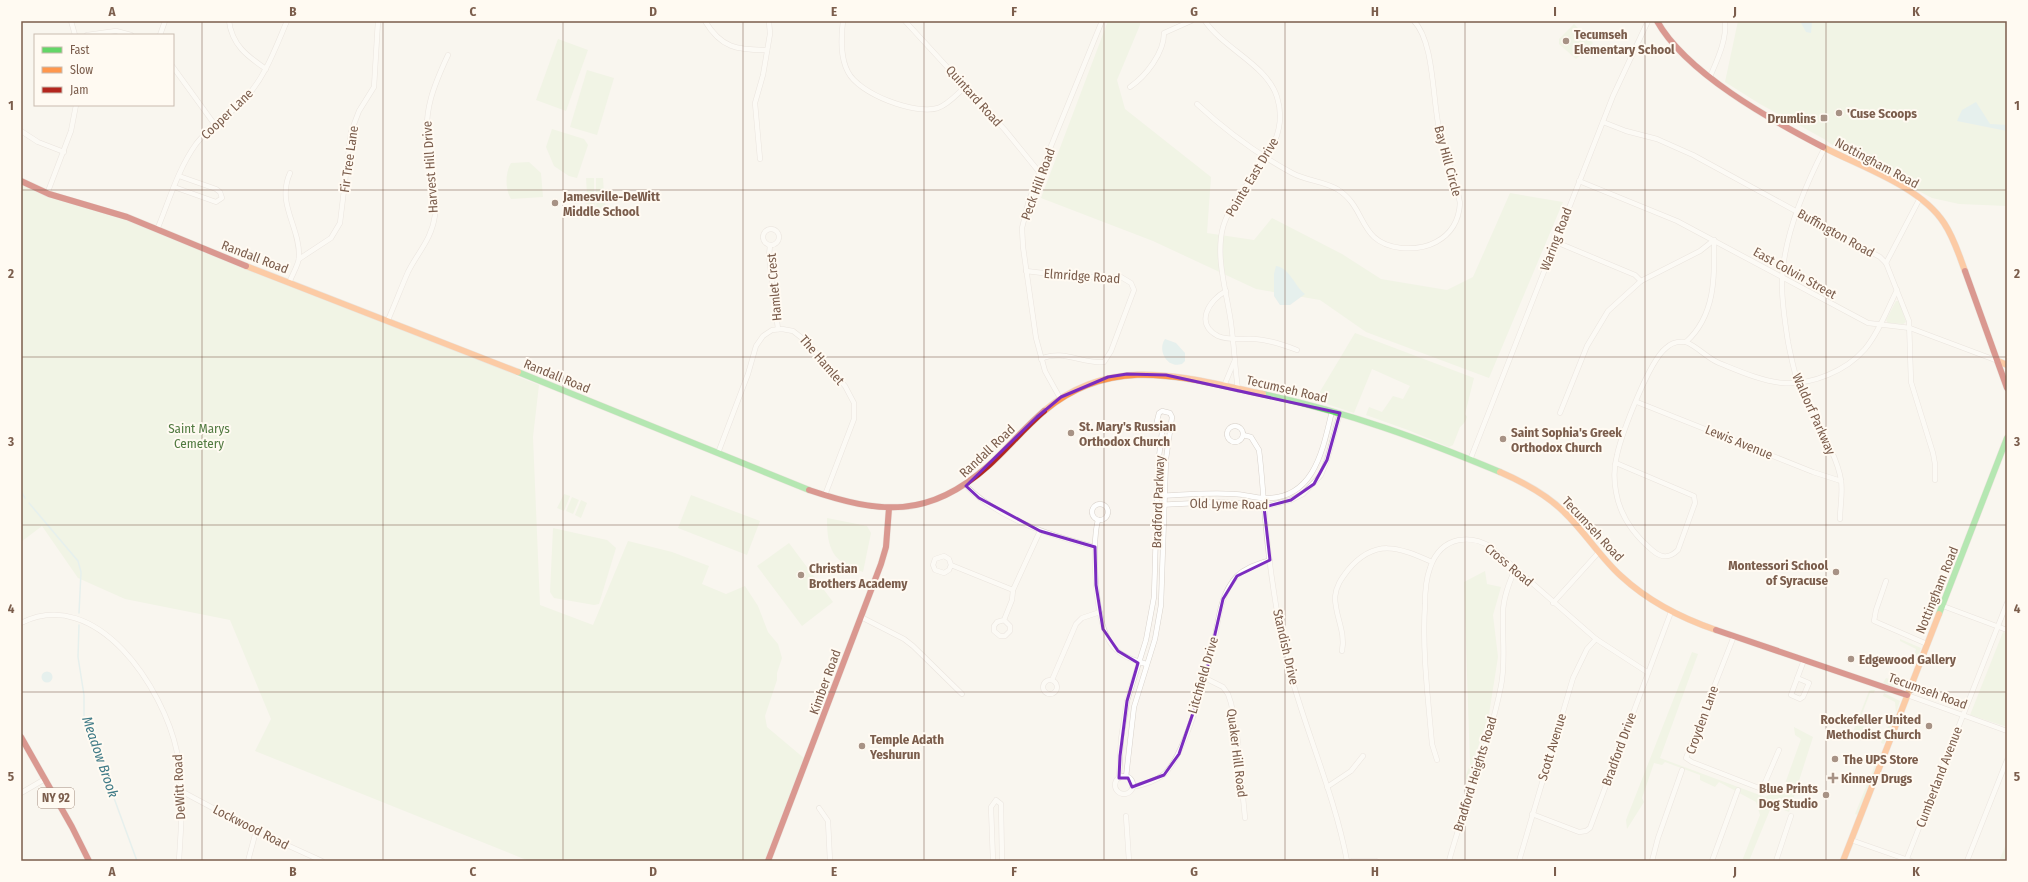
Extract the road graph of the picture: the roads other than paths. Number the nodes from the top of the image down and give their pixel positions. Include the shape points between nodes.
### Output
1 (71, 21) edge
2 (165, 21) edge
3 (229, 21) edge
4 (286, 21) edge
5 (378, 21) edge
6 (705, 21) edge
7 (770, 21) edge
8 (843, 21) edge
9 (906, 21) edge
10 (1102, 21) edge
11 (1191, 21) edge
12 (1205, 21) edge
13 (1414, 21) edge
14 (1648, 21) edge
15 (1657, 21) edge
16 (1725, 21) edge
17 (75, 34) edge
18 (92, 34) edge
19 (126, 34) edge
20 (160, 34) edge
21 (767, 50) junction
22 (448, 55) dead end
23 (174, 68) edge
24 (266, 69) junction
25 (1710, 77) junction
26 (965, 87) junction
27 (1130, 87) dead end
28 (1197, 104) dead end
29 (76, 106) edge
30 (1603, 122) junction
31 (215, 125) junction
32 (21, 131) edge
33 (1825, 147) junction
34 (64, 152) junction
35 (1266, 158) junction
36 (760, 159) dead end
37 (290, 173) dead end
38 (1040, 173) junction
39 (179, 176) junction
40 (21, 181) edge
41 (1579, 181) junction
42 (174, 187) junction
43 (47, 194) junction
44 (1920, 198) junction
45 (1797, 211) junction
46 (157, 230) junction
47 (1714, 240) junction
48 (1556, 242) junction
49 (770, 245) dead end
50 (299, 259) junction
51 (1886, 263) junction
52 (1026, 272) junction
53 (1782, 278) junction
54 (1641, 281) junction
55 (289, 282) junction
56 (1897, 290) junction
57 (1226, 291) junction
58 (388, 320) junction
59 (1879, 325) junction
60 (1910, 328) junction
61 (778, 329) junction
62 (1232, 338) junction
63 (1686, 342) junction
64 (1297, 350) dead end
65 (1041, 359) junction
66 (1998, 361) junction
67 (1234, 362) junction
68 (2007, 365) edge
69 (1798, 382) junction
70 (1224, 386) junction
71 (2007, 388) edge
72 (1238, 390) junction
73 (1060, 398) junction
74 (1637, 402) junction
75 (1332, 411) junction
76 (1340, 413) junction
77 (1560, 413) dead end
78 (1243, 435) dead end
79 (2007, 438) edge
80 (718, 453) junction
81 (1470, 460) junction
82 (1616, 462) junction
83 (1934, 480) dead end
84 (1841, 481) junction
85 (966, 486) junction
86 (824, 495) junction
87 (1165, 495) junction
88 (1157, 496) junction
89 (1264, 498) junction
90 (1165, 504) junction
91 (1157, 505) junction
92 (1264, 506) junction
93 (889, 508) junction
94 (1840, 519) dead end
95 (1098, 520) dead end
96 (1040, 530) junction
97 (1095, 547) junction
98 (1599, 552) junction
99 (1270, 560) junction
100 (1432, 562) junction
101 (951, 565) dead end
102 (1515, 569) junction
103 (1886, 581) dead end
104 (1013, 590) junction
105 (1553, 603) junction
106 (2007, 603) edge
107 (1943, 606) junction
108 (1100, 612) junction
109 (1671, 612) junction
110 (861, 617) junction
111 (1004, 620) dead end
112 (21, 623) edge
113 (1997, 626) junction
114 (2007, 630) edge
115 (1734, 636) junction
116 (1596, 639) junction
117 (1927, 644) junction
118 (1342, 651) dead end
119 (1804, 660) junction
120 (1139, 662) junction
121 (1146, 664) junction
122 (1647, 672) junction
123 (1204, 678) junction
124 (1797, 678) junction
125 (1052, 680) dead end
126 (962, 694) dead end
127 (1907, 695) junction
128 (1963, 715) junction
129 (2007, 731) edge
130 (21, 736) edge
131 (1779, 750) dead end
132 (1363, 756) dead end
133 (1437, 760) dead end
134 (2007, 760) edge
135 (1682, 770) dead end
136 (1126, 777) junction
137 (1119, 778) junction
138 (45, 779) junction
139 (1327, 786) junction
140 (1132, 788) junction
141 (1738, 790) dead end
142 (181, 791) junction
143 (21, 793) edge
144 (819, 808) dead end
145 (1532, 814) junction
146 (1126, 816) dead end
147 (1791, 816) dead end
148 (1245, 818) dead end
149 (256, 831) junction
150 (1851, 840) junction
151 (1908, 860) edge
152 (89, 861) edge
153 (179, 861) edge
154 (248, 861) edge
155 (321, 861) edge
156 (768, 861) edge
157 (830, 861) edge
158 (993, 861) edge
159 (1002, 861) edge
160 (1129, 861) edge
161 (1347, 861) edge
162 (1352, 861) edge
163 (1376, 861) edge
164 (1449, 861) edge
165 (1519, 861) edge
166 (1652, 861) edge
167 (1712, 861) edge
168 (1776, 861) edge
169 (1843, 861) edge
170 (1968, 861) edge

1 - 17 street
2 - 20 street
3 - 24 street via 233,38 239,48
4 - 24 street, Cooper Lane
5 - 50 street, Fir Tree Lane via 374,87 359,111 351,132 340,223 331,238
6 - 21 street via 712,33 723,43 753,50
7 - 21 street
8 - 26 street via 844,63 853,79 868,91 898,103 928,109 944,105
9 - 26 street, Quintard Road
10 - 38 street, Peck Hill Road
11 - 27 street via 1164,33 1164,42 1143,78
12 - 35 street, Pointe East Drive via 1220,39 1263,74 1277,97 1280,110 1279,133
13 - 35 street, Bay Hill Circle via 1421,29 1427,45 1439,131 1460,203 1458,218 1447,235 1422,248 1385,245 1368,231 1355,207 1340,191 1324,183 1293,174
14 - 30 street, Waring Road
15 - 25 street, Nottingham Road via 1674,44
16 - 25 street via 1725,35
18 - 19 street via 109,31
21 - 36 street via 755,103
22 - 58 street, Harvest Hill Drive via 434,84 427,113 427,144 436,200 434,221 423,249 409,270
23 - 31 street
24 - 31 street, Cooper Lane via 245,99
25 - 33 street, Nottingham Road via 1738,98
26 - 38 street, Quintard Road
28 - 35 street, Bay Hill Circle via 1225,130
29 - 34 street
30 - 41 street, Waring Road
30 - 45 street, Buffington Road via 1673,146
31 - 39 street, Cooper Lane via 196,144
32 - 34 street via 38,142
33 - 44 street, Nottingham Road
33 - 45 street, Waldorf Parkway
34 - 43 street
35 - 57 street, Pointe East Drive via 1233,203 1223,228 1221,249
37 - 50 street via 286,181 284,198 295,229
38 - 52 street, Peck Hill Road via 1022,228
39 - 42 street, Cooper Lane
39 - 42 street via 216,189 222,198 216,202
40 - 43 street, Randall Road
41 - 47 street, East Colvin Street via 1670,218
41 - 48 street, Waring Road
42 - 46 street, Cooper Lane
43 - 46 street, Randall Road via 116,214
44 - 51 street
44 - 66 street, Nottingham Road via 1940,215 1948,228
45 - 51 street, Buffington Road via 1880,257
45 - 53 street, Waldorf Parkway
46 - 55 street, Randall Road
47 - 53 street, East Colvin Street
47 - 54 street
47 - 63 street via 1714,278 1710,303 1697,330
48 - 54 street via 1635,275
48 - 81 street, Waring Road
49 - 61 street, Hamlet Crest via 769,256
50 - 55 street
51 - 56 street, Buffington Road
52 - 65 street, Peck Hill Road
52 - 65 street, Elmridge Road via 1076,277 1121,277 1131,283 1134,290 1111,352 1104,362 1057,355
53 - 59 street, East Colvin Street via 1852,316
53 - 69 street, Waldorf Parkway via 1785,327
54 - 77 street via 1614,304 1598,325 1578,365
55 - 58 street, Randall Road
56 - 59 street
56 - 60 street, Buffington Road
57 - 62 street, Pointe East Drive
57 - 62 street via 1208,306 1207,322 1218,336
58 - 80 street, Randall Road
59 - 60 street, East Colvin Street
59 - 69 street via 1865,349 1854,359 1825,376
60 - 66 street, East Colvin Street
60 - 83 street, Buffington Road via 1911,382 1933,453
61 - 80 street via 763,336 756,346
61 - 86 street, The Hamlet via 788,329 800,335 845,386 854,403 854,419
62 - 64 street via 1272,342
62 - 67 street, Pointe East Drive
63 - 69 street via 1718,363 1752,376 1783,383
63 - 74 street via 1676,342 1659,354
65 - 73 street, Peck Hill Road
66 - 68 street, East Colvin Street
66 - 71 street, Nottingham Road
67 - 70 street, Pointe East Drive
67 - 72 street, Pointe East Drive
69 - 84 street, Waldorf Parkway via 1833,455
70 - 72 street, Tecumseh Road
70 - 73 street, Tecumseh Road via 1166,374 1127,374 1098,380
72 - 75 street, Tecumseh Road
73 - 85 street, Randall Road
74 - 82 street
74 - 84 street, Lewis Avenue
75 - 76 street, Tecumseh Road
75 - 89 street, Old Lyme Road via 1312,475 1292,491 1273,498
76 - 81 street, Tecumseh Road via 1405,433
76 - 92 street, Old Lyme Road via 1327,460 1314,484 1291,500
78 - 89 street, Standish Drive via 1251,437 1259,450
79 - 107 street, Nottingham Road
80 - 86 street, Randall Road
81 - 98 street, Tecumseh Road via 1512,478 1546,497 1576,523
82 - 82 street via 1616,492 1625,521 1654,552 1667,557 1673,555 1678,550 1695,503 1694,496
84 - 94 street, Waldorf Parkway
85 - 93 street, Randall Road via 929,503
85 - 96 street via 1001,512
86 - 93 street, Randall Road via 849,503
87 - 88 street, Old Lyme Road
87 - 88 street, Bradford Parkway via 1166,459 1172,417 1170,413 1162,411 1157,416 1162,432
87 - 89 street, Old Lyme Road via 1234,494
87 - 90 street, Bradford Parkway
88 - 91 street, Bradford Parkway
89 - 92 street, Standish Drive
90 - 91 street, Old Lyme Road
90 - 92 street, Old Lyme Road via 1241,502
90 - 121 street, Bradford Parkway via 1161,605 1155,638
91 - 120 street, Bradford Parkway via 1154,597
92 - 99 street, Standish Drive
93 - 110 street, Kimber Road via 886,547
95 - 97 street
96 - 97 street
96 - 104 street
97 - 108 street
98 - 105 street
98 - 109 street, Tecumseh Road via 1627,582
99 - 123 street, Litchfield Drive via 1244,570 1229,587 1221,605
99 - 139 street, Standish Drive via 1288,662
100 - 102 street, Cross Road via 1446,544 1472,539 1491,547
100 - 118 street via 1386,547 1366,553 1352,566 1340,579 1335,596 1344,640
100 - 133 street, Cross Road via 1425,589 1424,632 1432,744
101 - 104 street
102 - 105 street, Cross Road
102 - 164 street, Bradford Heights Road via 1503,606 1504,649 1501,685 1488,742 1459,822
103 - 117 street via 1874,621
104 - 111 street
105 - 116 street, Cross Road
106 - 113 street, Cumberland Avenue
107 - 113 street
107 - 117 street, Nottingham Road
108 - 120 street via 1103,629 1111,645 1126,657
108 - 125 street via 1082,618 1076,624
109 - 115 street, Tecumseh Road
109 - 122 street, Bradford Drive
110 - 126 street via 904,639
110 - 156 street, Kimber Road
112 - 142 street, DeWitt Road via 43,616 71,617 99,630 122,648 151,685 171,726 178,753
113 - 114 street
113 - 128 street, Cumberland Avenue
115 - 119 street, Tecumseh Road
115 - 131 street, Croyden Lane via 1686,758 1760,788 1764,785
116 - 122 street, Cross Road
116 - 145 street, Scott Avenue via 1587,649 1573,678
117 - 127 street, Nottingham Road
119 - 124 street
119 - 127 street, Tecumseh Road
120 - 121 street
120 - 137 street, Bradford Parkway via 1121,739
121 - 136 street, Bradford Parkway via 1134,707
122 - 145 street, Bradford Drive via 1590,828 1579,832
123 - 140 street, Litchfield Drive via 1178,754 1171,766 1157,778
123 - 148 street, Quaker Hill Road via 1223,687 1231,703 1237,734
124 - 124 street via 1791,695 1800,699 1809,683
127 - 128 street, Tecumseh Road
127 - 150 street, Nottingham Road
128 - 129 street, Tecumseh Road
128 - 151 street, Cumberland Avenue
130 - 138 street, NY 92
132 - 139 street via 1347,774
134 - 170 street
135 - 166 street
136 - 137 street
136 - 140 street via 1130,780
137 - 140 street, Bradford Parkway via 1115,786 1119,792 1126,794
138 - 143 street
138 - 152 street, NY 92
139 - 161 street, Standish Drive via 1343,836
141 - 167 street
142 - 149 street, Lockwood Road
142 - 153 street, DeWitt Road
144 - 157 street via 828,821
145 - 165 street, Scott Avenue
146 - 160 street
147 - 168 street
149 - 154 street
149 - 155 street, Lockwood Road
150 - 151 street
150 - 169 street, Nottingham Road
158 - 159 street via 991,807 996,800 1001,804
162 - 163 street

